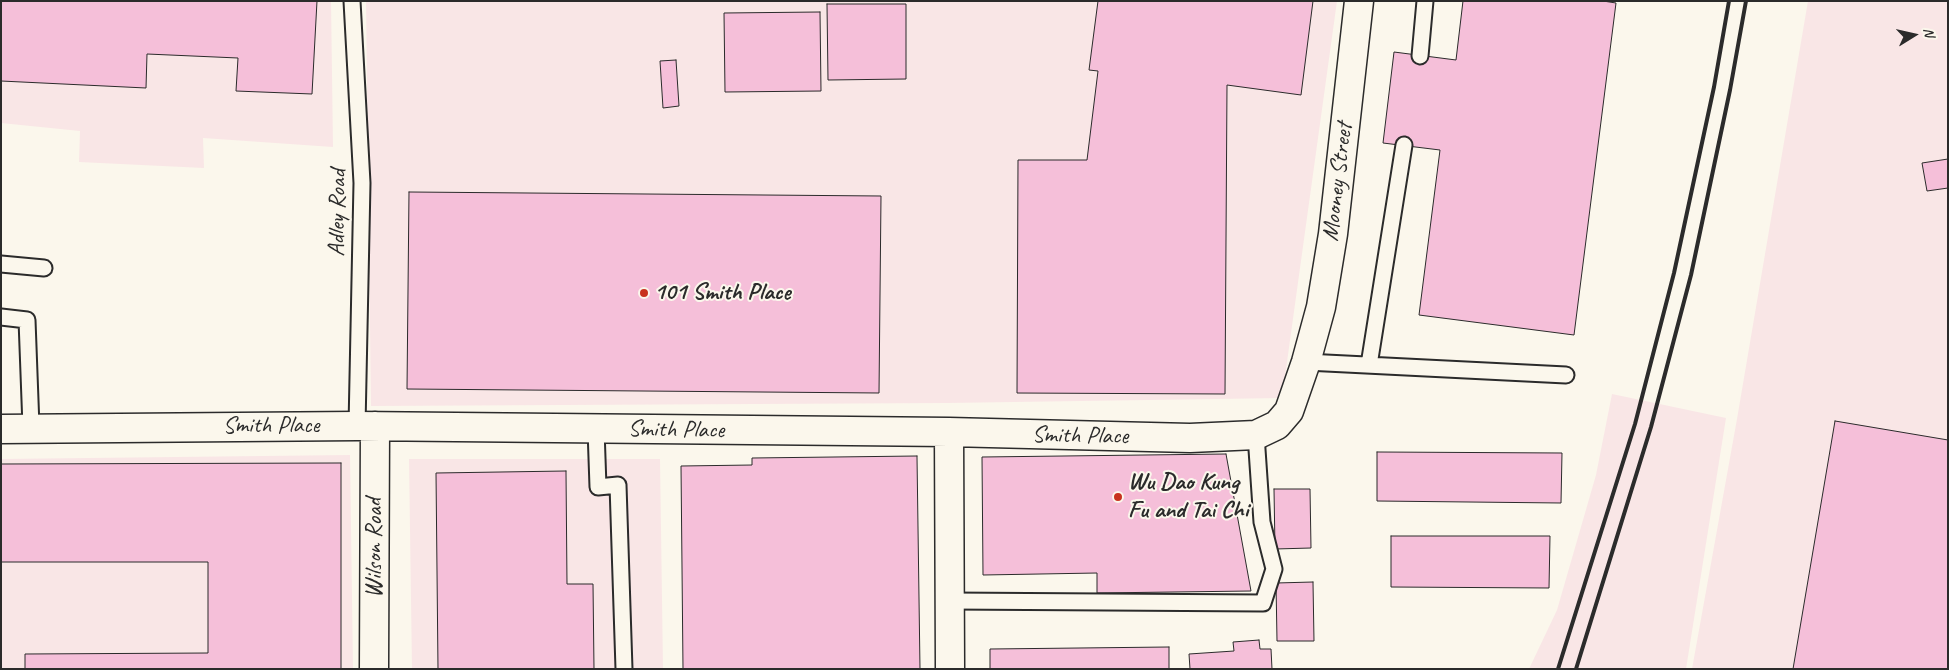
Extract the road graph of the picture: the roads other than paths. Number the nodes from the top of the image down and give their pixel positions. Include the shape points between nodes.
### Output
1 (352, 1) edge
2 (1359, 1) edge
3 (1425, 1) edge
4 (1420, 56) dead end
5 (1404, 146) dead end
6 (1, 264) edge
7 (44, 268) dead end
8 (1, 317) edge
9 (1306, 362) junction
10 (1369, 365) junction
11 (1566, 375) dead end
12 (366, 426) junction
13 (31, 427) junction
14 (1, 429) edge
15 (596, 429) junction
16 (949, 432) junction
17 (1256, 434) junction
18 (949, 602) junction
19 (374, 669) edge
20 (624, 669) edge
21 (950, 669) edge

1 - 12 lane, Adley Road via 362,184
2 - 9 street, Mooney Street via 1333,234
3 - 4 lane
5 - 10 lane
6 - 7 lane
8 - 13 lane via 27,320
9 - 10 lane
9 - 17 street, Smith Place via 1289,411 1277,425
10 - 11 lane
12 - 13 street, Smith Place
12 - 15 street, Smith Place
12 - 19 street, Wilson Road
13 - 14 street, Smith Place
15 - 16 street, Smith Place
15 - 20 lane via 598,486 618,485
16 - 17 street, Smith Place via 1190,438
16 - 18 street
17 - 18 lane via 1262,522 1274,569 1263,603
18 - 21 street

